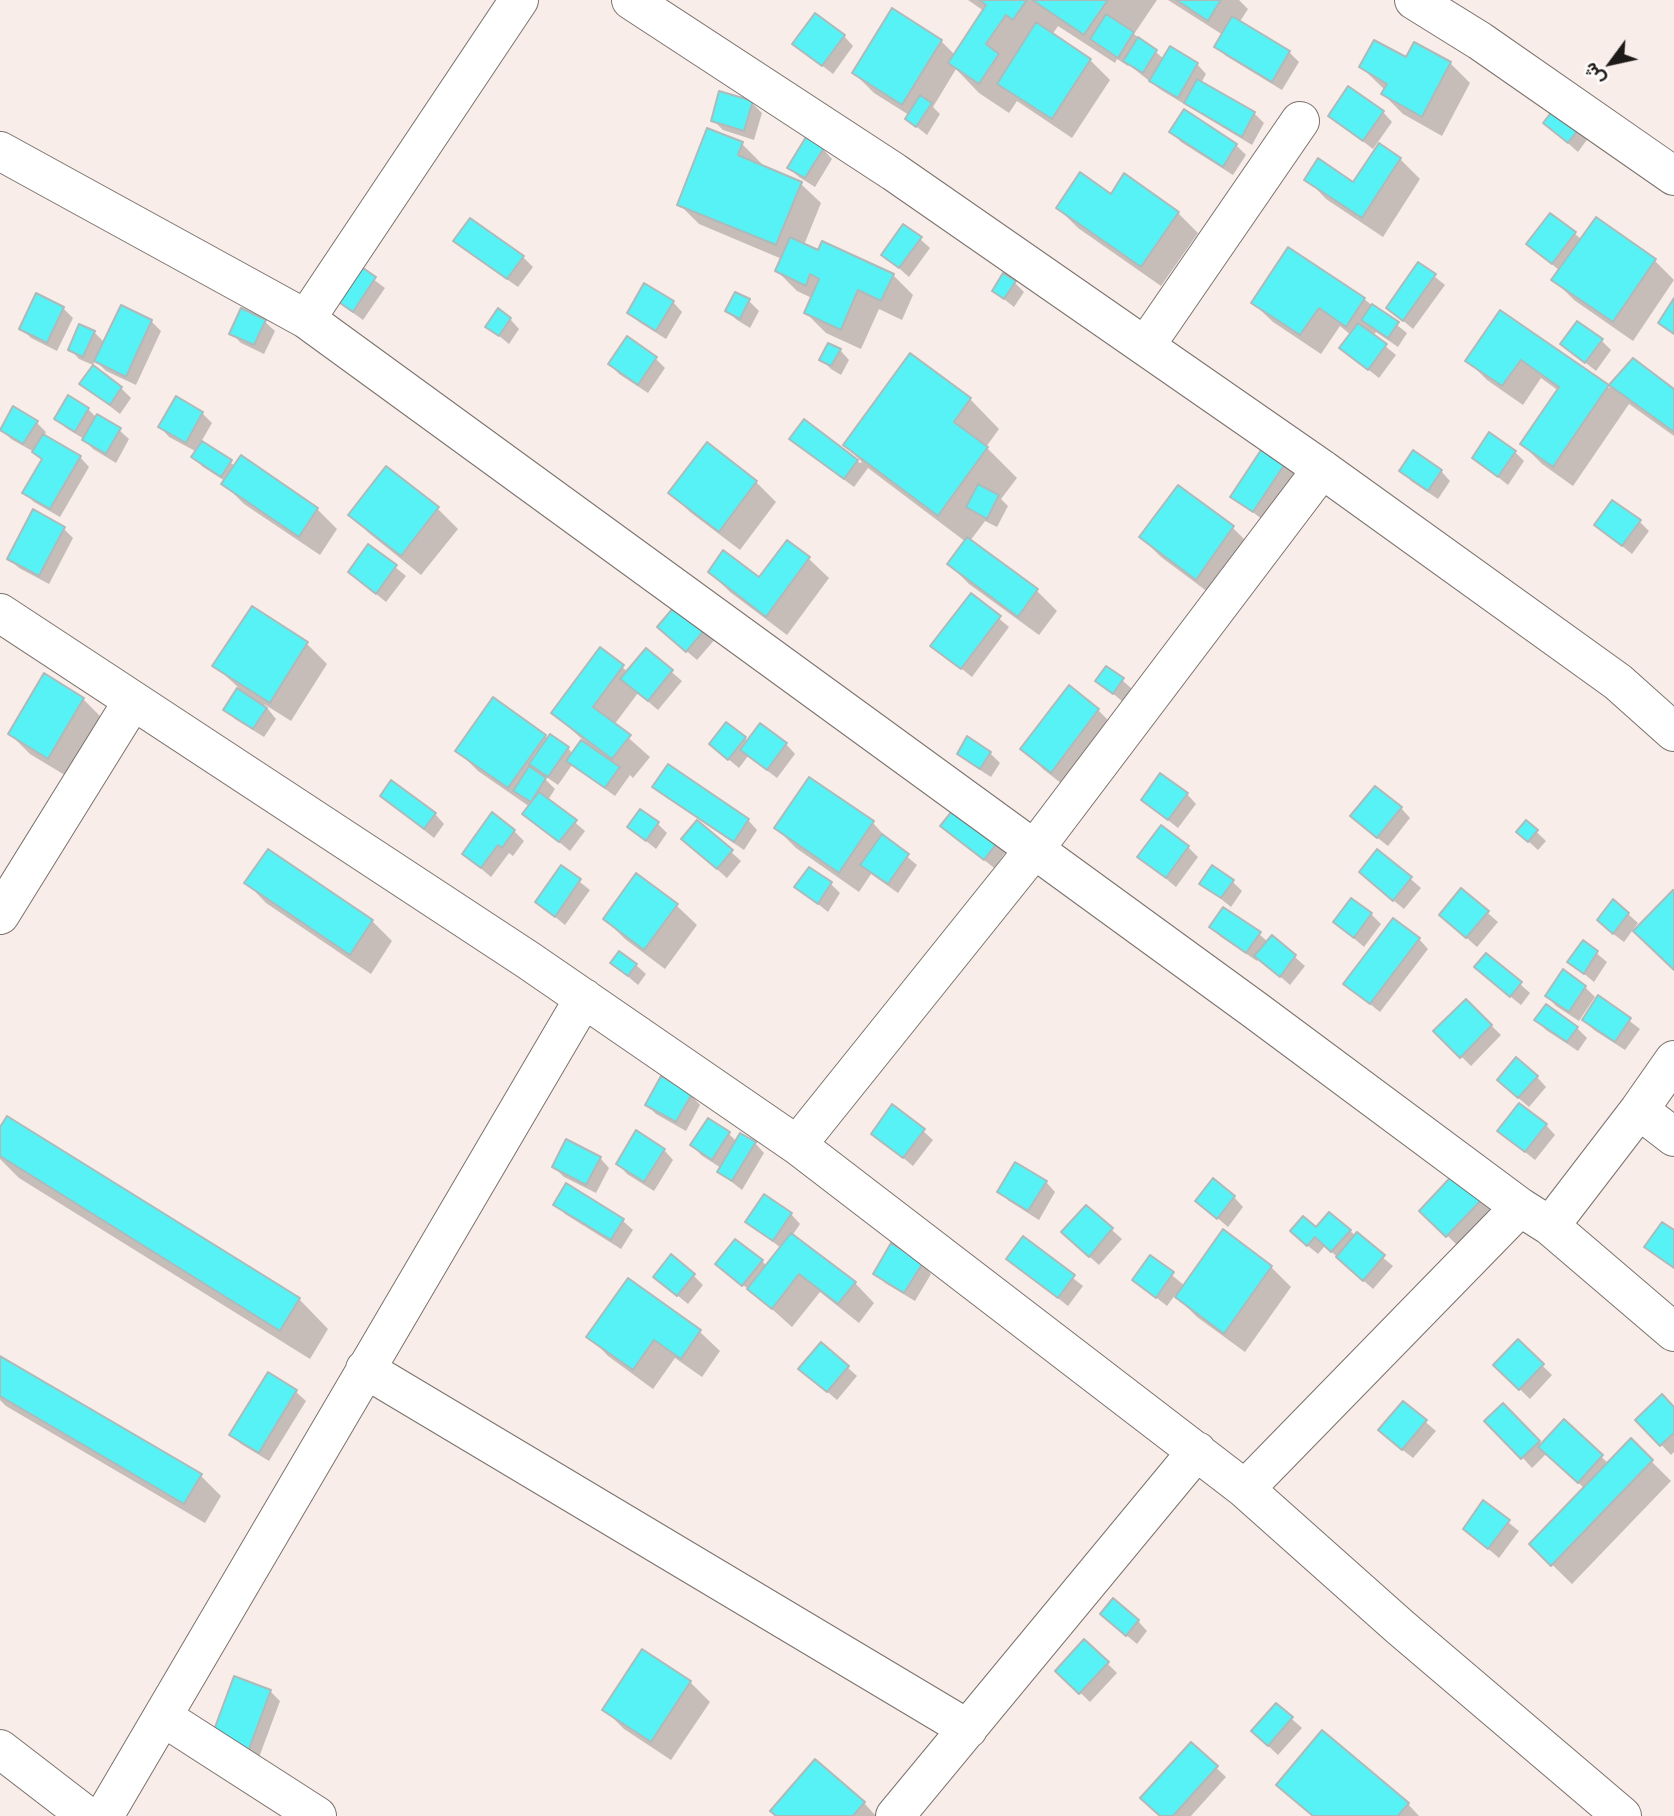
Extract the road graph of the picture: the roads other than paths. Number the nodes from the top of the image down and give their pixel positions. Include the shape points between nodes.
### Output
1 (519, 0) edge
2 (631, 0) edge
3 (1414, 0) edge
4 (1300, 121) dead end
5 (0, 151) edge
6 (1668, 160) edge
7 (306, 319) junction
8 (1146, 345) junction
9 (1322, 469) junction
10 (0, 613) edge
11 (132, 702) junction
12 (1674, 732) edge
13 (1033, 851) junction
14 (0, 915) edge
15 (584, 998) junction
16 (1674, 1060) edge
17 (1639, 1110) junction
18 (1674, 1137) edge
19 (797, 1144) junction
20 (1535, 1217) junction
21 (1674, 1332) edge
22 (365, 1369) junction
23 (1197, 1451) junction
24 (1245, 1489) junction
25 (163, 1717) junction
26 (968, 1730) junction
27 (0, 1749) edge
28 (87, 1816) edge
29 (104, 1816) edge
30 (317, 1816) edge
31 (895, 1816) edge
32 (1622, 1816) edge

1 - 7 street
2 - 8 street
3 - 6 street
4 - 8 street
5 - 7 street
7 - 13 street
8 - 9 street
9 - 12 street via 1618,682
9 - 13 street
10 - 11 street
11 - 14 street
11 - 15 street
13 - 19 street
13 - 20 street
15 - 19 street
15 - 22 street
16 - 17 street
17 - 18 street
17 - 20 street
19 - 23 street
20 - 21 street
20 - 24 street
22 - 25 street
22 - 26 street
23 - 24 street
23 - 26 street
24 - 32 street
25 - 29 street
25 - 30 street
26 - 31 street
27 - 28 street

